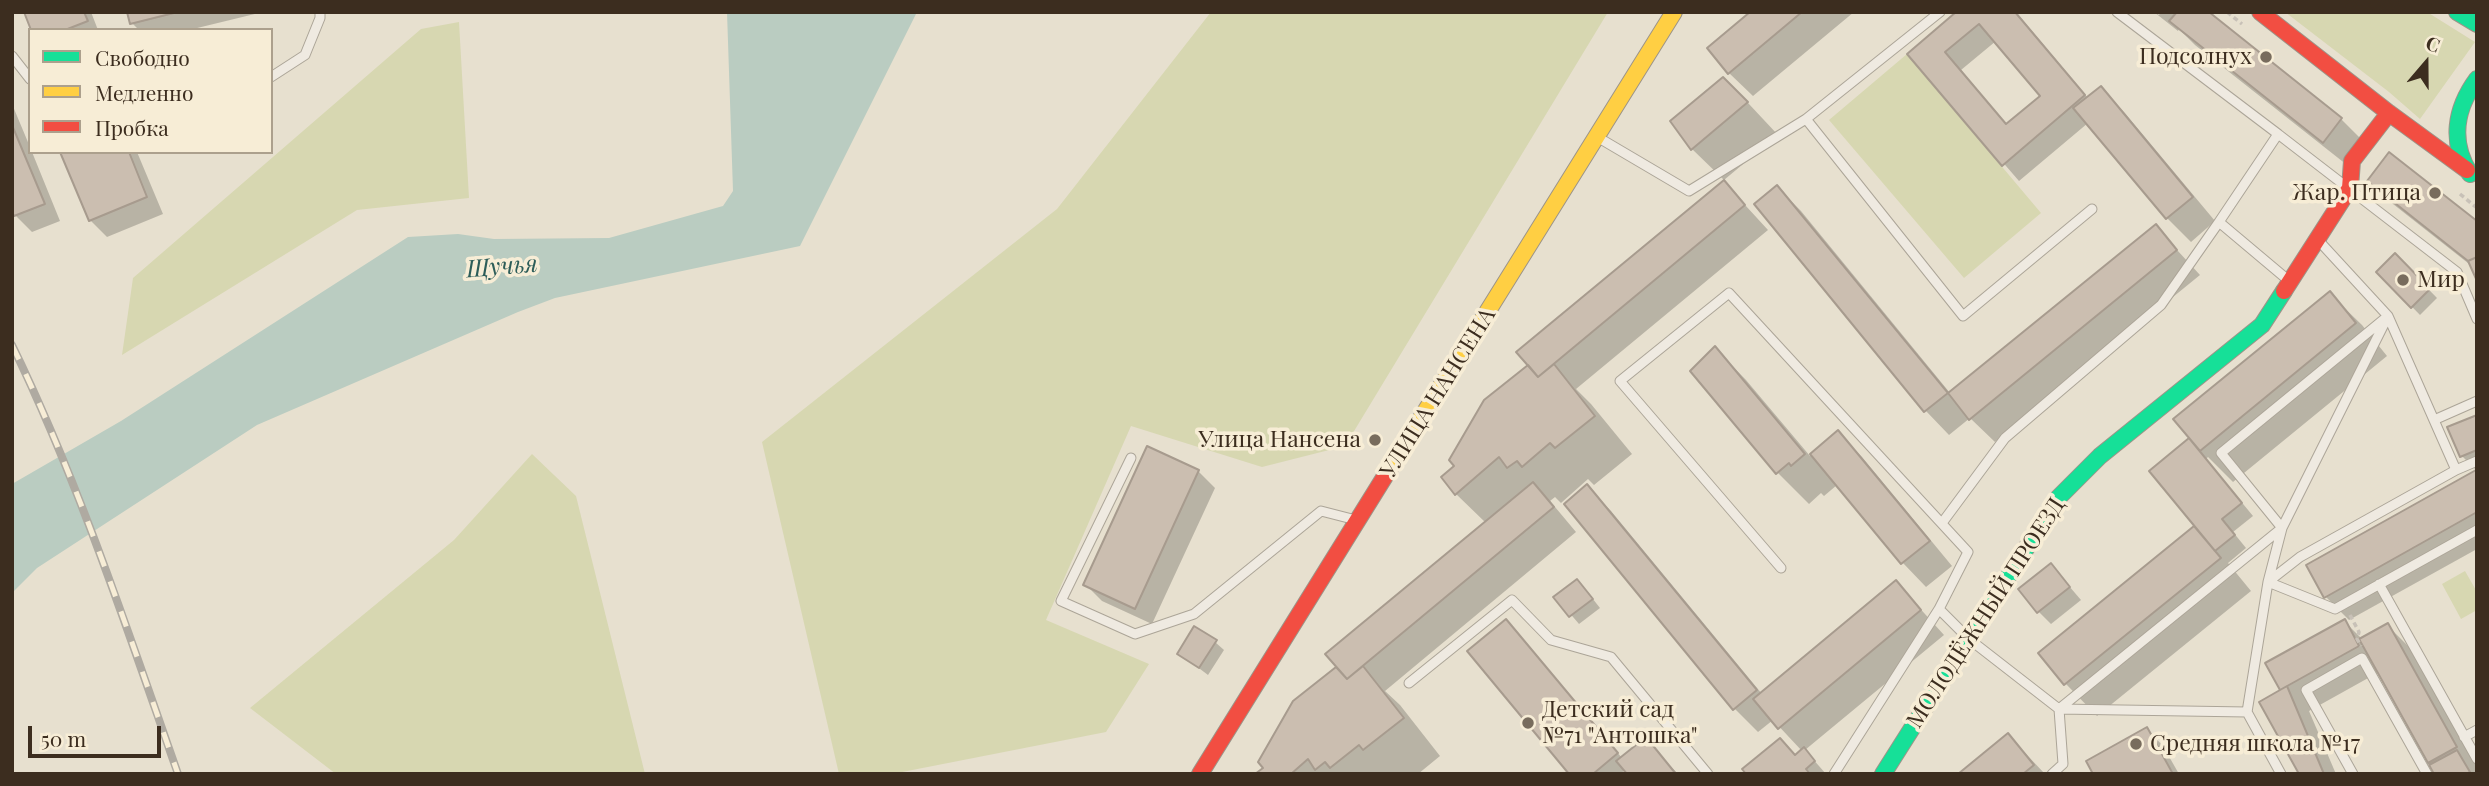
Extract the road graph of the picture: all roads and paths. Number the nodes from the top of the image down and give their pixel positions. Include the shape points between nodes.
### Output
1 (320, 12) edge
2 (1674, 12) edge
3 (1940, 12) edge
4 (2117, 12) edge
5 (2260, 12) edge
6 (2457, 12) edge
7 (2477, 24) edge
8 (12, 56) edge
9 (28, 76) edge
10 (273, 76) edge
11 (2477, 79) edge
12 (2389, 113) junction
13 (1806, 119) junction
14 (2277, 134) junction
15 (1597, 137) junction
16 (2472, 176) edge
17 (2350, 188) junction
18 (2092, 209) dead end
19 (2220, 222) junction
20 (2317, 239) junction
21 (2289, 281) junction
22 (2388, 316) junction
23 (2477, 319) edge
24 (2477, 401) edge
25 (2434, 420) junction
26 (1131, 457) dead end
27 (2477, 461) edge
28 (2456, 470) junction
29 (1358, 520) junction
30 (1942, 523) junction
31 (2281, 528) junction
32 (2477, 530) edge
33 (1781, 568) dead end
34 (2269, 582) junction
35 (2379, 584) junction
36 (2344, 604) junction
37 (1939, 609) junction
38 (1969, 639) junction
39 (2362, 658) junction
40 (1409, 683) dead end
41 (2059, 709) junction
42 (2247, 712) junction
43 (2477, 730) edge
44 (2464, 737) junction
45 (2477, 760) edge
46 (1200, 774) edge
47 (1707, 774) edge
48 (1834, 774) edge
49 (1883, 774) edge
50 (2052, 774) edge
51 (2281, 774) edge
52 (2353, 774) edge
53 (2427, 774) edge

1 - 10 lane via 304,55
2 - 15 street, УЛИЦА НАНСЕНА
3 - 13 lane
4 - 14 lane
5 - 12 street
6 - 7 street
8 - 9 lane
11 - 16 street via 2462,101 2456,124 2458,148
12 - 16 street
12 - 17 street, МОЛОДЁЖНЫЙ ПРОЕЗД via 2352,161
13 - 15 lane via 1689,191
13 - 18 lane via 1963,316
14 - 17 lane
14 - 19 lane
15 - 29 street, УЛИЦА НАНСЕНА
17 - 20 street, МОЛОДЁЖНЫЙ ПРОЕЗД
17 - 23 lane via 2457,272
19 - 21 lane
19 - 30 lane via 2161,305 2005,438
20 - 21 street, МОЛОДЁЖНЫЙ ПРОЕЗД
20 - 22 lane
21 - 38 street, МОЛОДЁЖНЫЙ ПРОЕЗД via 2262,325 2100,456 2058,498
22 - 25 lane
22 - 31 lane
22 - 31 lane via 2221,453
24 - 25 lane
25 - 28 lane
26 - 29 lane via 1061,601 1135,634 1194,614 1321,511
27 - 28 lane
28 - 34 lane via 2300,556
29 - 46 street, УЛИЦА НАНСЕНА
30 - 33 lane via 1730,293 1620,381
30 - 37 lane via 1968,552
31 - 34 lane
31 - 41 lane
32 - 35 lane
34 - 36 lane via 2335,609
34 - 42 lane
35 - 36 lane
35 - 44 lane
36 - 39 path via 2359,632
37 - 38 lane
37 - 48 lane
38 - 41 lane
38 - 49 street, МОЛОДЁЖНЫЙ ПРОЕЗД
39 - 52 lane via 2306,690
39 - 53 lane
40 - 47 lane via 1512,600 1551,640 1611,657
41 - 42 lane
41 - 50 lane via 2063,764
42 - 51 lane
43 - 44 lane
44 - 45 lane

